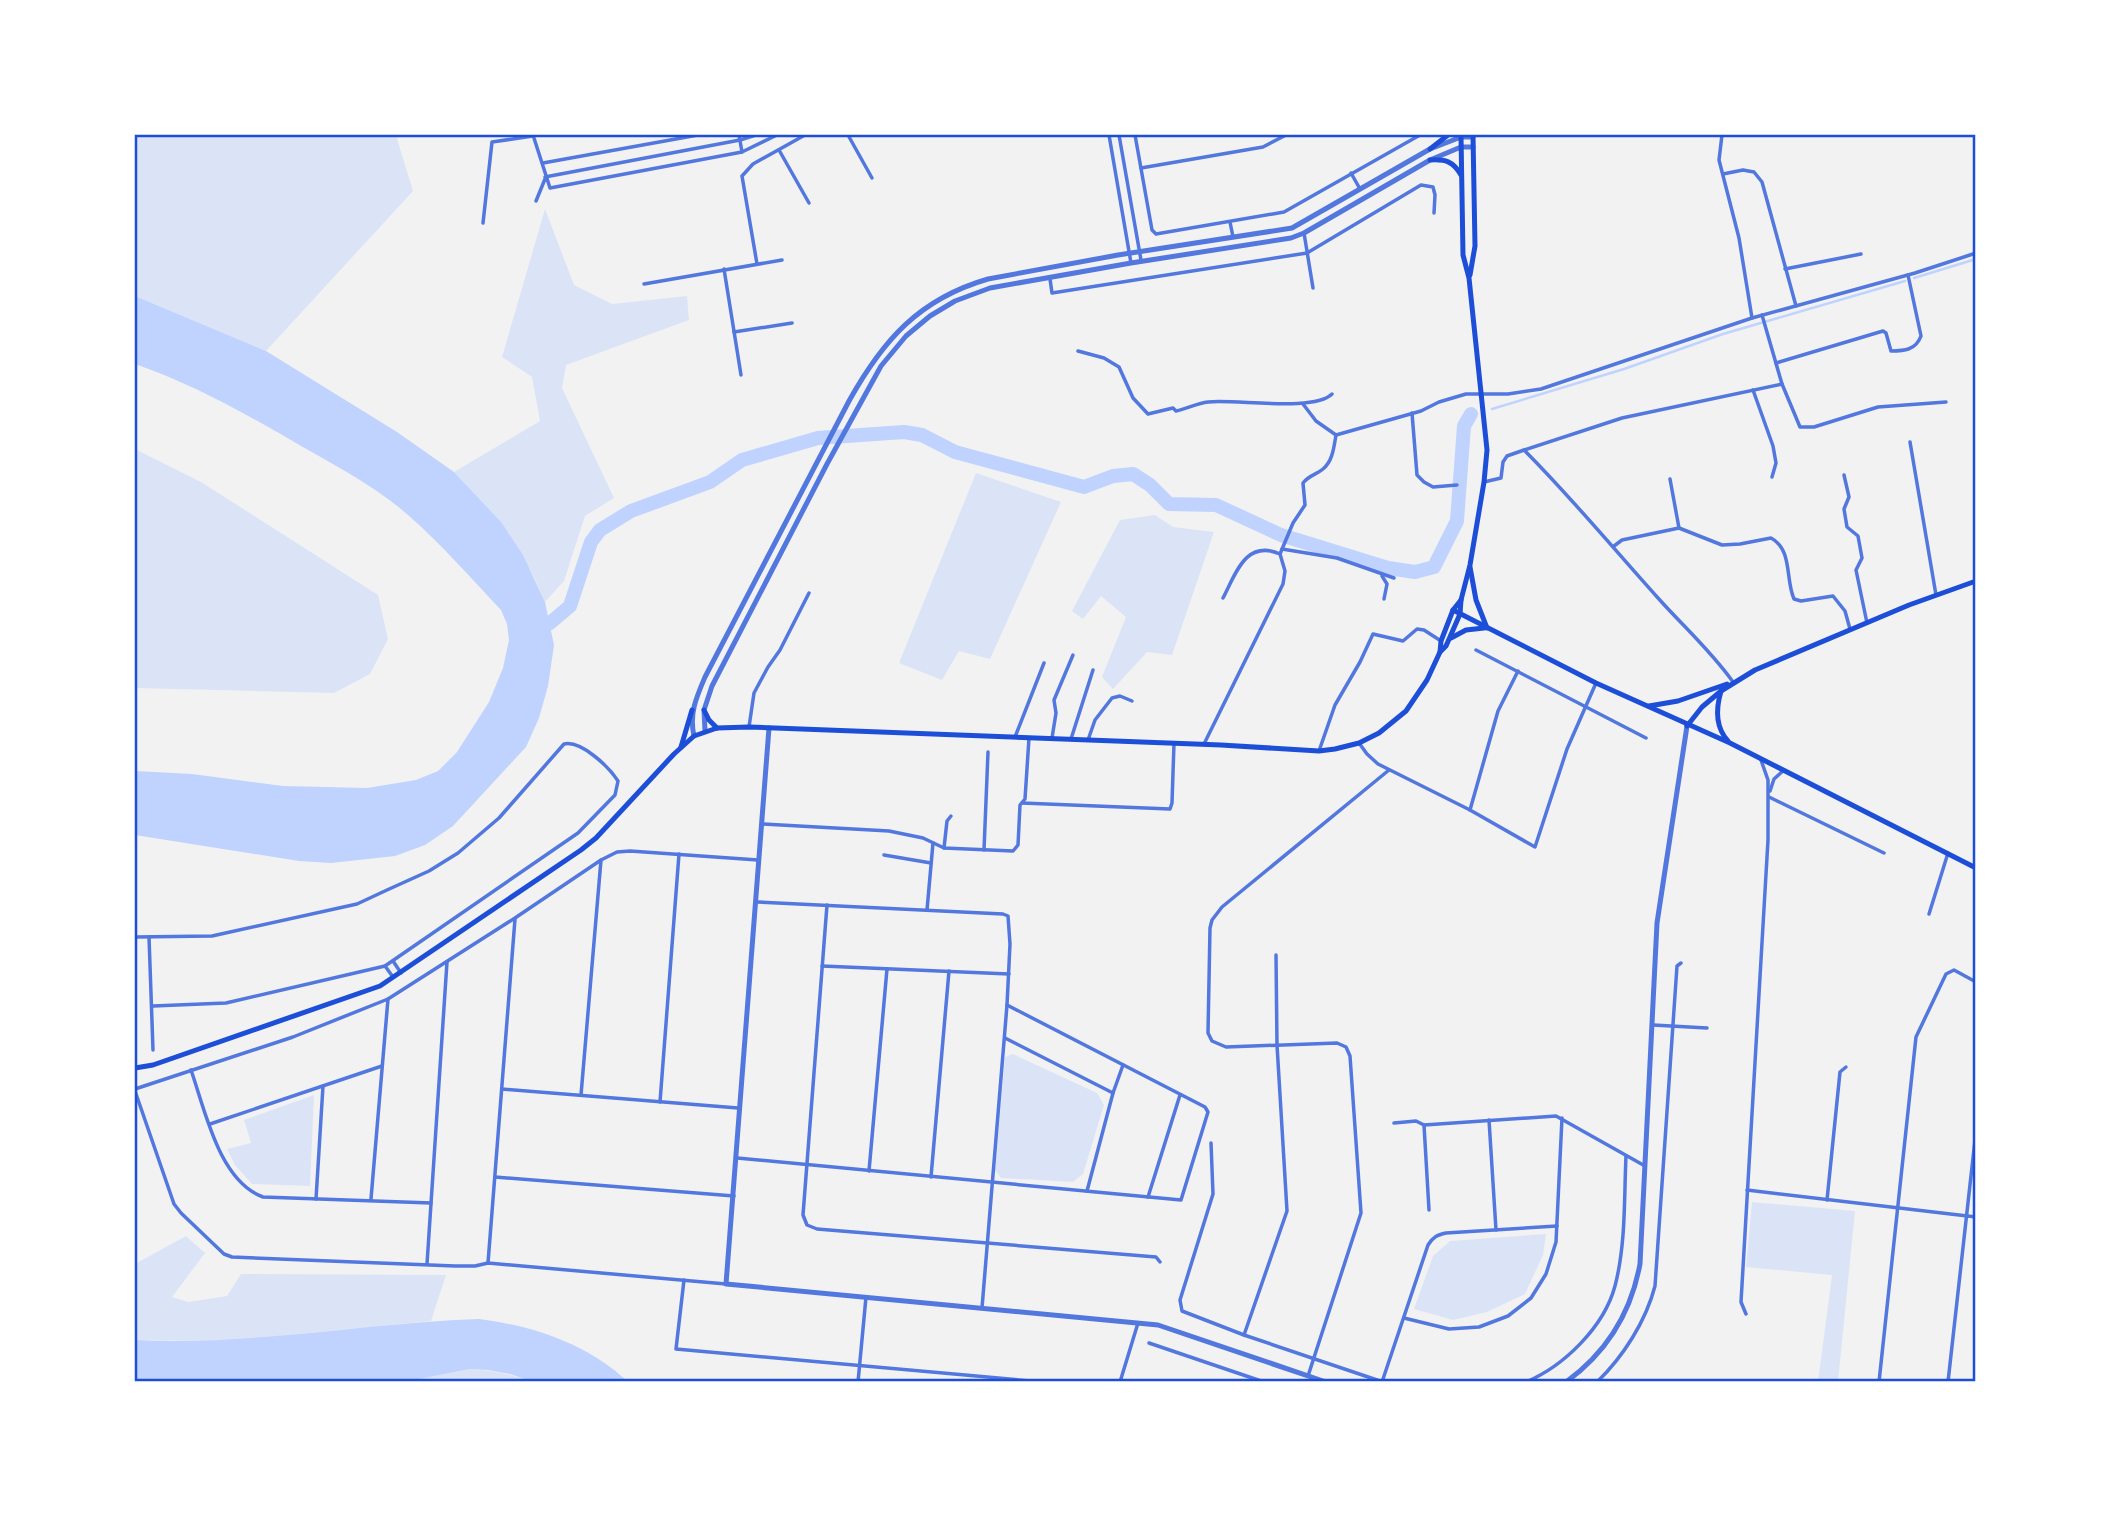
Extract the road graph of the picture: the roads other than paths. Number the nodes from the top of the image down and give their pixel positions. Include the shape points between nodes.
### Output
1 (533, 135) edge
2 (698, 135) edge
3 (756, 135) edge
4 (777, 135) edge
5 (805, 135) edge
6 (848, 135) edge
7 (1109, 135) edge
8 (1119, 135) edge
9 (1135, 135) edge
10 (1286, 135) edge
11 (1420, 135) edge
12 (1448, 135) edge
13 (1722, 135) edge
14 (1461, 136) edge
15 (1473, 136) edge
16 (739, 137) edge
17 (1461, 147) junction
18 (1473, 147) junction
19 (779, 149) junction
20 (1430, 149) junction
21 (742, 152) junction
22 (1430, 160) junction
23 (543, 163) junction
24 (1141, 168) junction
25 (1351, 173) junction
26 (1723, 174) junction
27 (1461, 175) junction
28 (545, 177) junction
29 (872, 178) dead end
30 (1360, 189) junction
31 (536, 201) dead end
32 (809, 203) dead end
33 (1434, 213) dead end
34 (1230, 221) junction
35 (483, 223) dead end
36 (1304, 233) junction
37 (1233, 237) junction
38 (1139, 251) junction
39 (1129, 253) junction
40 (1307, 253) junction
41 (1976, 253) edge
42 (1861, 254) dead end
43 (782, 260) dead end
44 (1141, 261) junction
45 (1131, 262) junction
46 (757, 264) junction
47 (724, 269) junction
48 (1785, 269) junction
49 (1908, 275) junction
50 (1050, 276) junction
51 (1469, 278) junction
52 (644, 284) dead end
53 (1313, 288) dead end
54 (1796, 306) junction
55 (1762, 316) junction
56 (1752, 318) junction
57 (792, 323) dead end
58 (734, 332) junction
59 (1078, 351) dead end
60 (1776, 363) junction
61 (741, 374) dead end
62 (1782, 384) junction
63 (1754, 390) junction
64 (1332, 394) dead end
65 (1482, 394) junction
66 (1946, 402) dead end
67 (1303, 404) junction
68 (1412, 413) junction
69 (1336, 435) junction
70 (1910, 442) dead end
71 (1524, 450) junction
72 (1844, 475) dead end
73 (1772, 477) dead end
74 (1670, 478) dead end
75 (1483, 482) junction
76 (1457, 485) dead end
77 (1679, 528) junction
78 (1614, 546) junction
79 (1282, 550) junction
80 (1469, 565) junction
81 (1381, 575) junction
82 (1394, 578) dead end
83 (1976, 581) edge
84 (809, 593) dead end
85 (1936, 595) junction
86 (1223, 598) dead end
87 (1384, 600) dead end
88 (1461, 600) junction
89 (1453, 610) junction
90 (1460, 614) junction
91 (1867, 623) junction
92 (1487, 628) junction
93 (1850, 629) junction
94 (1450, 638) junction
95 (1441, 641) junction
96 (1476, 650) dead end
97 (1440, 652) junction
98 (1073, 655) dead end
99 (1044, 663) dead end
100 (1093, 670) dead end
101 (1518, 671) junction
102 (1733, 682) junction
103 (1597, 683) junction
104 (1721, 691) junction
105 (1132, 701) dead end
106 (1586, 706) junction
107 (1646, 706) junction
108 (692, 710) junction
109 (704, 710) junction
110 (1687, 726) junction
111 (749, 727) junction
112 (718, 728) junction
113 (769, 728) junction
114 (705, 731) junction
115 (694, 736) junction
116 (1015, 737) junction
117 (1029, 738) junction
118 (1052, 738) junction
119 (1646, 738) dead end
120 (1070, 739) junction
121 (1088, 740) junction
122 (1174, 743) junction
123 (1359, 743) junction
124 (1730, 743) junction
125 (1204, 744) junction
126 (681, 747) junction
127 (1319, 751) junction
128 (988, 752) dead end
129 (1760, 758) junction
130 (1389, 770) junction
131 (1784, 770) junction
132 (1769, 795) junction
133 (1022, 803) junction
134 (1471, 810) junction
135 (951, 816) dead end
136 (763, 824) junction
137 (933, 843) junction
138 (944, 848) junction
139 (984, 850) junction
140 (1884, 853) dead end
141 (1948, 853) junction
142 (679, 854) junction
143 (884, 855) dead end
144 (601, 860) junction
145 (760, 860) junction
146 (931, 863) junction
147 (1976, 867) edge
148 (757, 902) junction
149 (827, 905) junction
150 (927, 910) junction
151 (1929, 914) dead end
152 (515, 918) junction
153 (135, 937) edge
154 (149, 937) junction
155 (1276, 955) dead end
156 (393, 961) junction
157 (447, 962) junction
158 (1681, 963) dead end
159 (385, 966) junction
160 (822, 966) junction
161 (887, 969) junction
162 (949, 971) junction
163 (401, 972) junction
164 (1009, 974) junction
165 (393, 977) junction
166 (1976, 982) edge
167 (388, 999) junction
168 (1007, 1005) junction
169 (153, 1006) junction
170 (1653, 1025) junction
171 (1673, 1026) junction
172 (1707, 1027) dead end
173 (1005, 1038) junction
174 (1277, 1045) junction
175 (153, 1050) dead end
176 (1123, 1065) junction
177 (382, 1066) junction
178 (1846, 1067) dead end
179 (135, 1068) edge
180 (191, 1070) junction
181 (323, 1086) junction
182 (501, 1089) junction
183 (135, 1090) edge
184 (1113, 1093) junction
185 (1180, 1095) junction
186 (581, 1096) junction
187 (660, 1102) junction
188 (740, 1108) junction
189 (1562, 1118) junction
190 (1489, 1120) junction
191 (1394, 1123) dead end
192 (210, 1124) junction
193 (1424, 1125) junction
194 (1976, 1131) edge
195 (1211, 1143) dead end
196 (1626, 1156) junction
197 (737, 1158) junction
198 (807, 1165) junction
199 (1645, 1166) junction
200 (869, 1171) junction
201 (494, 1177) junction
202 (931, 1177) junction
203 (991, 1182) junction
204 (1747, 1190) junction
205 (1087, 1191) junction
206 (734, 1196) junction
207 (1148, 1197) junction
208 (316, 1199) junction
209 (371, 1200) junction
210 (1827, 1200) junction
211 (431, 1203) junction
212 (1899, 1208) junction
213 (1429, 1210) dead end
214 (1967, 1216) junction
215 (1976, 1217) edge
216 (1557, 1226) junction
217 (1496, 1230) junction
218 (986, 1244) junction
219 (1160, 1262) dead end
220 (488, 1263) junction
221 (427, 1265) junction
222 (684, 1280) junction
223 (726, 1284) junction
224 (866, 1297) junction
225 (982, 1308) junction
226 (1746, 1314) dead end
227 (1404, 1318) junction
228 (1138, 1322) junction
229 (1244, 1335) junction
230 (1149, 1343) dead end
231 (1314, 1357) junction
232 (859, 1366) junction
233 (1308, 1376) junction
234 (858, 1382) edge
235 (1042, 1382) edge
236 (1120, 1382) edge
237 (1264, 1382) edge
238 (1326, 1382) edge
239 (1382, 1382) edge
240 (1526, 1382) edge
241 (1566, 1382) edge
242 (1597, 1382) edge
243 (1879, 1382) edge
244 (1948, 1382) edge

1 - 23 street
1 - 35 street via 492,142
2 - 23 street
3 - 16 street
4 - 21 street
5 - 19 street
6 - 29 street
7 - 39 street
8 - 38 street
9 - 24 street
10 - 24 street via 1263,147
11 - 25 street
12 - 20 main road
13 - 26 street via 1719,160
14 - 15 street
14 - 17 main road
14 - 20 street
15 - 18 main road
16 - 21 street
16 - 28 street
17 - 18 street
17 - 22 street
17 - 27 main road
18 - 51 main road via 1475,246
19 - 32 street
19 - 46 street via 747,168 742,176
20 - 30 street
21 - 28 street via 552,188
22 - 27 main road via 1452,163
22 - 36 street
23 - 28 street
24 - 34 street via 1153,233
25 - 30 street
25 - 34 street via 1284,212
26 - 48 street via 1754,172 1762,182
26 - 56 street
27 - 51 main road via 1463,255
28 - 31 street
30 - 37 street via 1292,228
33 - 40 street via 1433,187 1421,185
34 - 37 street
36 - 40 street
36 - 44 street via 1291,239
37 - 38 street
38 - 39 street
38 - 44 street
39 - 45 street
39 - 108 street via 988,279 950,293 899,328 867,368 849,401
40 - 50 street via 1052,293
40 - 53 street
41 - 49 street
42 - 48 street
43 - 46 street
44 - 45 street
45 - 50 street
46 - 47 street
47 - 52 street
47 - 58 street
48 - 54 street
49 - 54 street
49 - 60 street via 1921,336 1918,345 1891,351 1883,331
50 - 109 street via 979,292 956,302 930,316 891,352 827,464 712,686
51 - 65 main road
54 - 55 street
55 - 56 street
55 - 60 street
56 - 65 street via 1541,389
57 - 58 street
58 - 61 street
59 - 67 street via 1119,367 1133,398 1148,414 1206,402
60 - 62 street
62 - 63 street
62 - 66 street via 1796,420 1807,428 1878,407
63 - 71 street via 1622,418
63 - 73 street via 1776,463
64 - 67 street
65 - 68 street
65 - 75 main road via 1487,450
67 - 69 street
68 - 69 street
68 - 76 street via 1417,475 1433,487
69 - 79 street via 1331,459 1303,483 1305,505
70 - 85 street
71 - 75 street via 1507,456 1501,478
71 - 78 street
72 - 91 street via 1849,497 1844,509 1847,527 1858,536 1862,558 1856,570
74 - 77 street
75 - 80 main road
77 - 78 street via 1622,540
77 - 93 street via 1723,545 1775,540 1785,554 1794,599 1833,596 1845,611
78 - 102 street via 1718,659
79 - 81 street via 1337,558
79 - 86 street via 1257,549 1249,554
79 - 125 street via 1283,584
80 - 88 main road
80 - 92 main road
81 - 82 street
81 - 87 street via 1387,584
83 - 85 main road
84 - 111 street via 754,693
85 - 91 main road
88 - 89 main road
88 - 90 main road
89 - 90 main road
89 - 95 main road
90 - 92 main road
90 - 94 main road
91 - 93 main road
92 - 94 main road via 1466,629
92 - 103 main road
93 - 102 main road
94 - 97 main road
95 - 97 main road
95 - 127 street via 1417,629 1403,641 1373,634 1335,705
96 - 101 street
97 - 123 main road via 1406,710 1388,727
98 - 118 street via 1054,700
99 - 116 street
100 - 120 street
101 - 106 street
101 - 134 street via 1499,711
102 - 104 main road
102 - 107 main road via 1678,701
103 - 106 street
103 - 107 main road
104 - 110 main road
104 - 124 main road via 1718,722
105 - 121 street via 1112,698 1095,720
106 - 119 street
106 - 134 street via 1535,848
107 - 110 main road
108 - 115 street
108 - 126 main road
109 - 112 main road
109 - 114 street
110 - 124 main road
110 - 170 street via 1659,903
111 - 112 main road
111 - 113 main road
112 - 114 main road
113 - 116 main road
113 - 136 street
114 - 115 main road
115 - 126 main road
116 - 117 main road
117 - 118 main road
117 - 133 street via 1026,799
118 - 120 main road
120 - 121 main road
121 - 122 main road
122 - 125 main road
122 - 133 street via 1170,809
123 - 127 main road
123 - 130 street
124 - 129 main road
125 - 127 main road
126 - 163 main road via 589,844
128 - 139 street
129 - 131 main road
129 - 132 street
130 - 134 street
130 - 174 street via 1212,920 1209,1037 1226,1047
131 - 132 street via 1774,779
131 - 141 main road
132 - 140 street
132 - 204 street
133 - 139 street via 1016,849
135 - 138 street
136 - 137 street via 889,831
136 - 145 street
137 - 138 street
137 - 146 street
138 - 139 street
141 - 147 main road
141 - 151 street
142 - 144 street via 630,851
142 - 145 street
142 - 187 street
143 - 146 street
144 - 152 street
144 - 186 street
145 - 148 street
146 - 150 street
148 - 149 street
148 - 188 street
149 - 150 street
149 - 160 street
150 - 164 street via 1003,914 1010,920
152 - 157 street
152 - 182 street
153 - 154 street
154 - 156 street via 212,936 356,904 418,876 458,853 499,818 564,744 584,748 616,778 615,795 579,833
154 - 169 street
155 - 174 street
156 - 159 street
156 - 163 street
157 - 167 street
157 - 211 street
158 - 171 street via 1677,966
159 - 165 street
159 - 169 street via 226,1003
160 - 161 street
160 - 198 street
161 - 162 street
161 - 200 street
162 - 164 street
162 - 202 street
163 - 165 main road
164 - 168 street
165 - 179 main road via 380,986
166 - 212 street via 1954,970 1945,974 1916,1037
167 - 177 street
167 - 180 street via 293,1037
168 - 173 street
168 - 176 street
169 - 175 street
170 - 171 street
170 - 199 street
171 - 172 street
171 - 242 street via 1655,1286 1637,1329
173 - 184 street
173 - 203 street
174 - 229 street via 1287,1211
174 - 231 street via 1342,1044 1350,1056 1361,1213
176 - 184 street
176 - 185 street
177 - 181 street
177 - 209 street
178 - 210 street via 1840,1072
180 - 183 street
180 - 192 street
181 - 192 street
181 - 208 street
182 - 186 street
182 - 201 street
183 - 221 street via 174,1204 224,1254
184 - 205 street
185 - 207 street
185 - 207 street via 1208,1112 1181,1200
186 - 187 street
187 - 188 street
188 - 197 street
189 - 190 street
189 - 196 street
189 - 216 street
190 - 193 street
190 - 217 street
191 - 193 street
192 - 208 street via 226,1166 251,1192 263,1197
193 - 213 street
194 - 214 street
195 - 229 street via 1213,1194 1180,1300 1186,1314
196 - 199 street
196 - 240 street via 1615,1288 1578,1346 1555,1368
197 - 198 street
197 - 206 street
198 - 200 street
198 - 218 street via 803,1215 807,1225
199 - 241 street via 1640,1264 1630,1301 1610,1339
200 - 202 street
201 - 206 street
201 - 220 street
202 - 203 street
203 - 205 street
203 - 218 street
204 - 210 street
204 - 226 street via 1741,1302
205 - 207 street
206 - 223 street
208 - 209 street
209 - 211 street
210 - 212 street
211 - 221 street
212 - 214 street
212 - 243 street
214 - 215 street
214 - 244 street
216 - 217 street
216 - 227 street via 1546,1275 1531,1298 1508,1316 1464,1329
217 - 227 street via 1446,1233 1432,1239
218 - 219 street via 1156,1257
218 - 225 street
220 - 221 street
220 - 222 street
222 - 223 street
222 - 232 street via 676,1349
223 - 224 street
224 - 225 street
224 - 232 street
225 - 228 street
227 - 239 street
228 - 233 street
228 - 236 street
229 - 231 street
230 - 237 street
231 - 233 street
231 - 239 street
232 - 234 street
232 - 235 street
233 - 238 street

